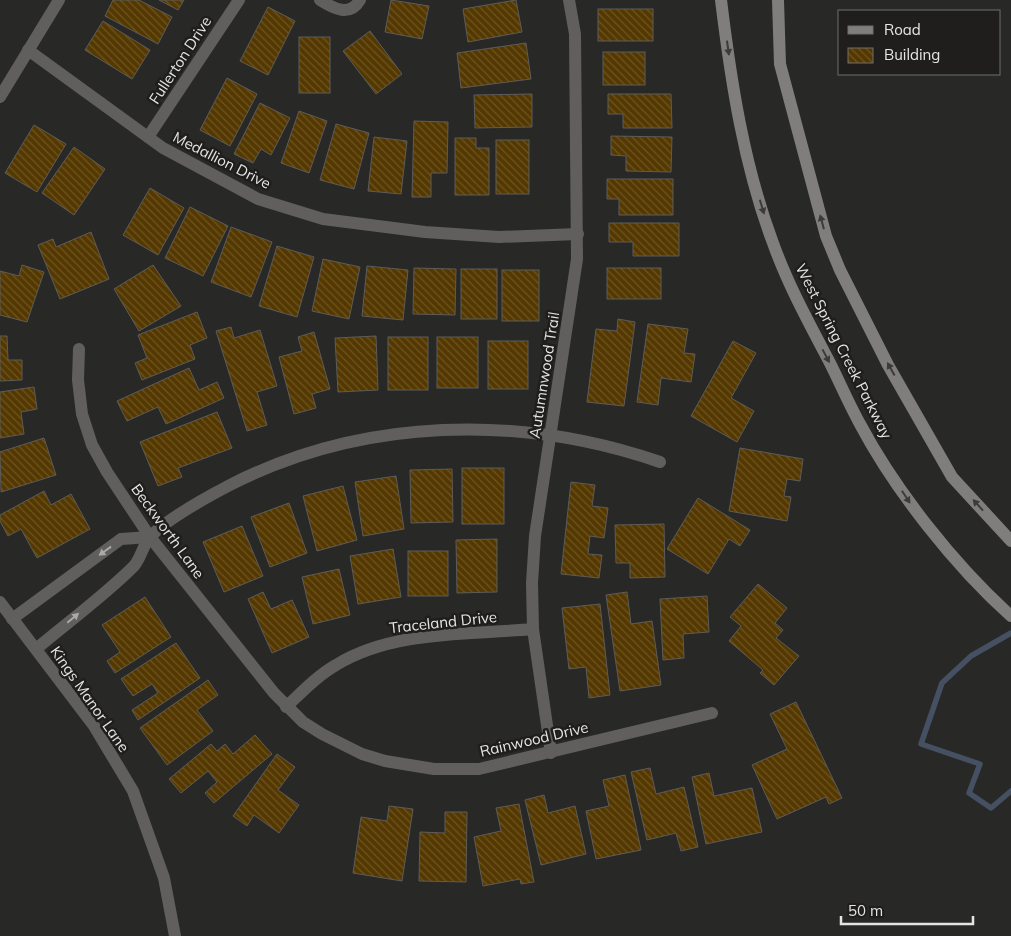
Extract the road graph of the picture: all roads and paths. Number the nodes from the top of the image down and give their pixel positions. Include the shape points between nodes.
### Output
1 (59, 0) edge
2 (239, 0) edge
3 (320, 0) edge
4 (360, 0) edge
5 (569, 0) edge
6 (721, 0) edge
7 (778, 0) edge
8 (28, 50) junction
9 (0, 97) edge
10 (148, 138) junction
11 (578, 234) junction
12 (79, 349) dead end
13 (550, 435) junction
14 (660, 462) dead end
15 (150, 537) junction
16 (1011, 541) edge
17 (0, 602) edge
18 (1011, 616) edge
19 (12, 619) junction
20 (533, 629) junction
21 (36, 650) junction
22 (286, 707) junction
23 (712, 713) dead end
24 (551, 753) junction
25 (175, 936) edge

1 - 8 street
2 - 10 street, Fullerton Drive
3 - 4 street via 346,11 356,7
5 - 11 street, Autumnwood Trail via 574,34
6 -> 18 main road, West Spring Creek Parkway via 735,101 751,171 772,242 799,306 860,425 916,512 990,598
16 -> 7 main road via 952,477 888,365 833,253 780,64
8 - 9 street
8 - 10 street, Medallion Drive
10 - 11 street, Medallion Drive via 258,199 323,219 498,238
11 - 13 street, Autumnwood Trail via 575,280
12 - 15 street, Beckworth Lane via 79,398 92,445
13 - 14 street
13 - 15 street via 441,429 337,445 242,479 200,502
13 - 20 street, Autumnwood Trail via 535,536
15 -> 19 street via 121,539
21 -> 15 street via 135,565
15 - 22 street, Beckworth Lane
17 - 19 street, Kings Manor Lane
19 - 21 street, Kings Manor Lane
20 - 22 street, Traceland Drive via 421,638 375,646 330,669
20 - 24 street, Autumnwood Trail
21 - 25 street, Kings Manor Lane via 94,726 133,791 164,878
22 - 24 street, Rainwood Drive via 303,722 340,744 362,754 409,767 479,769
23 - 24 street, Rainwood Drive

